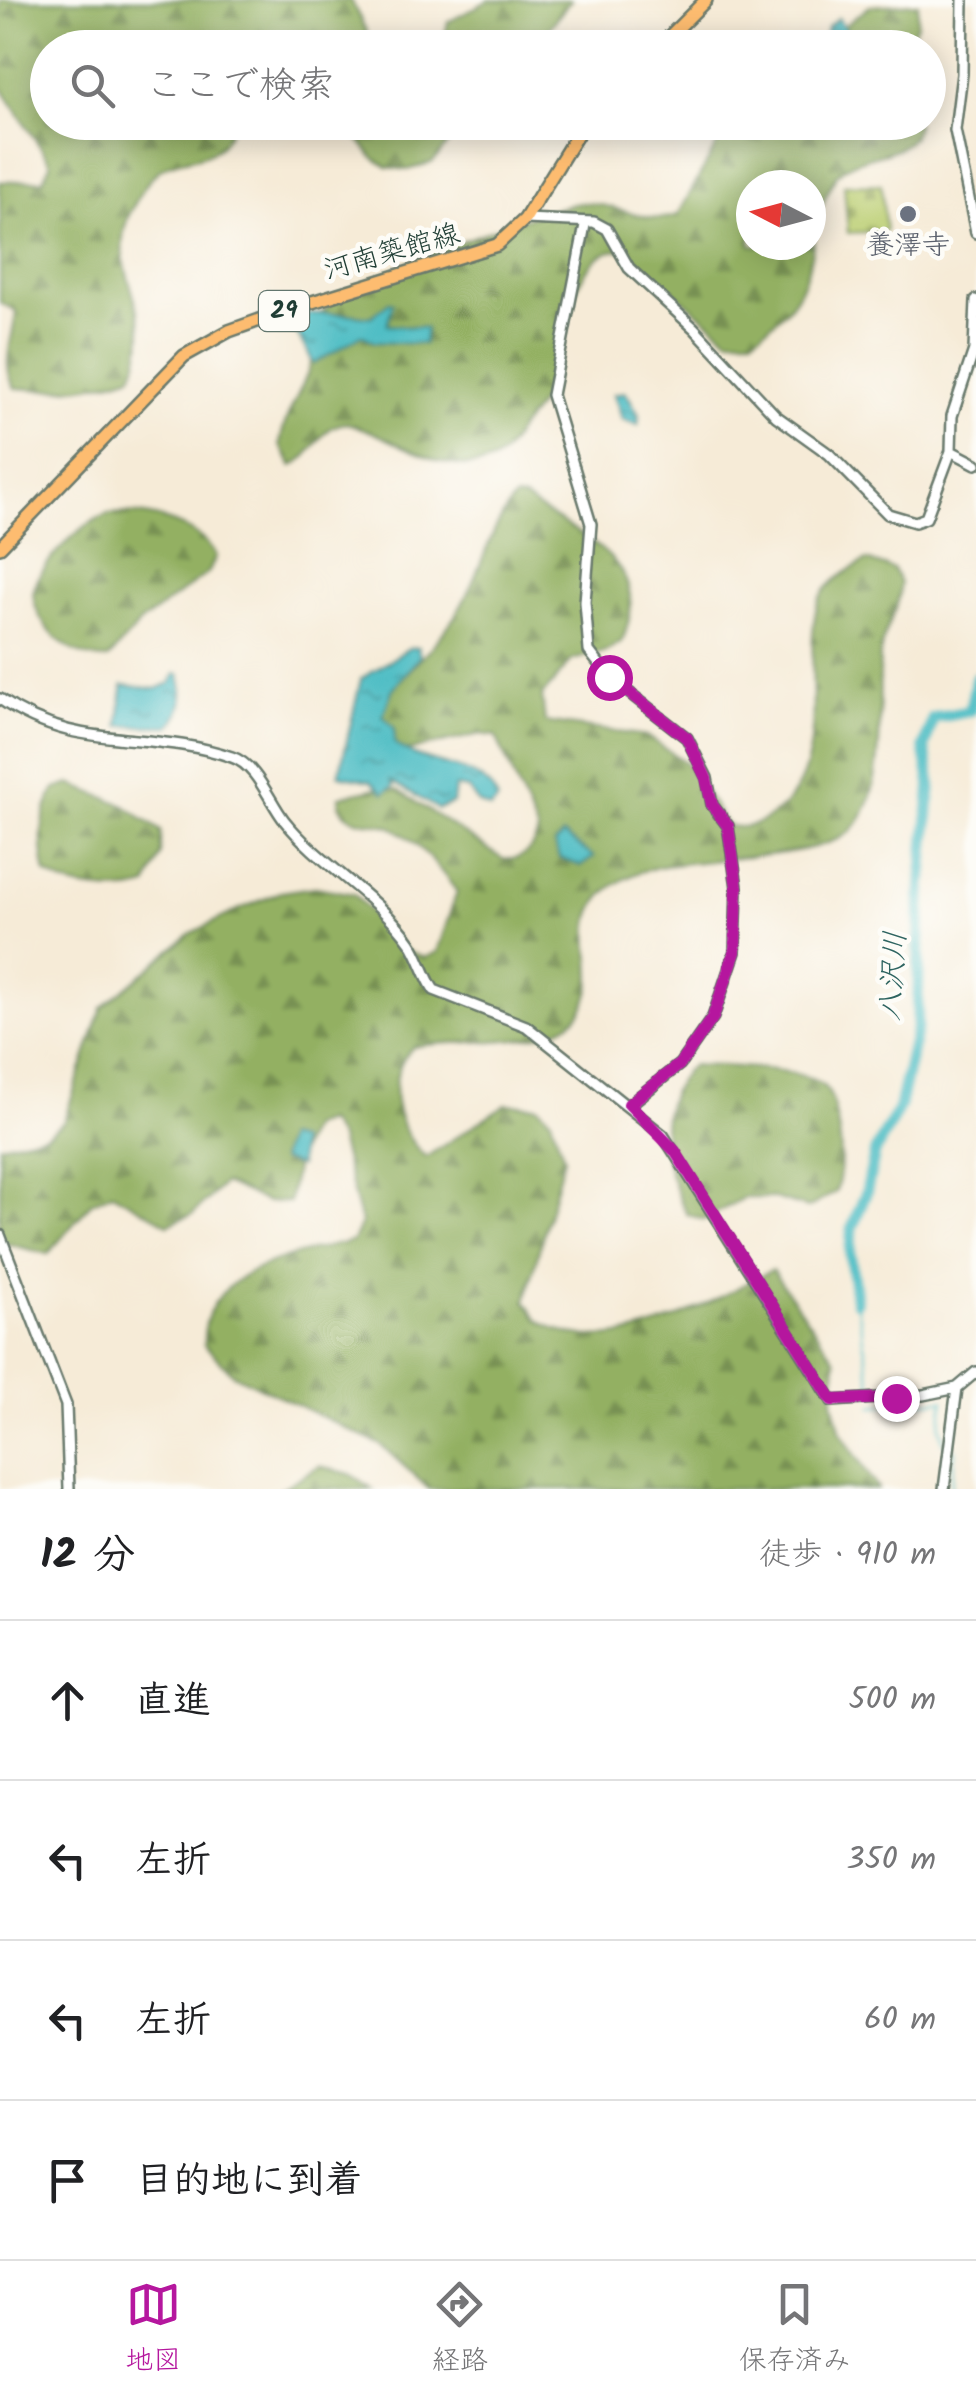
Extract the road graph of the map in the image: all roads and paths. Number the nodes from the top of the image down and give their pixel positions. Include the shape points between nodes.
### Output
1 (706, 0) edge
2 (962, 0) edge
3 (676, 30) edge
4 (574, 140) edge
5 (525, 219) junction
6 (976, 221) edge
7 (584, 224) junction
8 (976, 232) edge
9 (976, 300) edge
10 (951, 451) junction
11 (976, 464) edge
12 (0, 546) edge
13 (0, 699) edge
14 (629, 1104) junction
15 (0, 1235) edge
16 (976, 1372) edge
17 (957, 1388) junction
18 (69, 1489) edge
19 (944, 1489) edge

1 - 3 main road
2 - 6 street via 955,130
4 - 5 main road, 河南築館線 / 29
5 - 7 street
5 - 12 main road, 河南築館線 / 29 via 478,254 296,307 205,343
6 - 8 street
7 - 10 street via 607,228 630,268 776,416 828,454 888,514 915,522 926,518
7 - 14 street via 552,395 591,524 589,651 609,677 687,738 712,805 728,826 737,887 735,952 713,1017 680,1064
9 - 10 street via 974,350 952,416
10 - 11 street
13 - 14 street via 40,725 97,739 174,741 237,758 285,822 408,941 434,990 526,1026
14 - 17 street via 675,1151 832,1400
15 - 18 street via 66,1404
16 - 17 street
17 - 19 street

